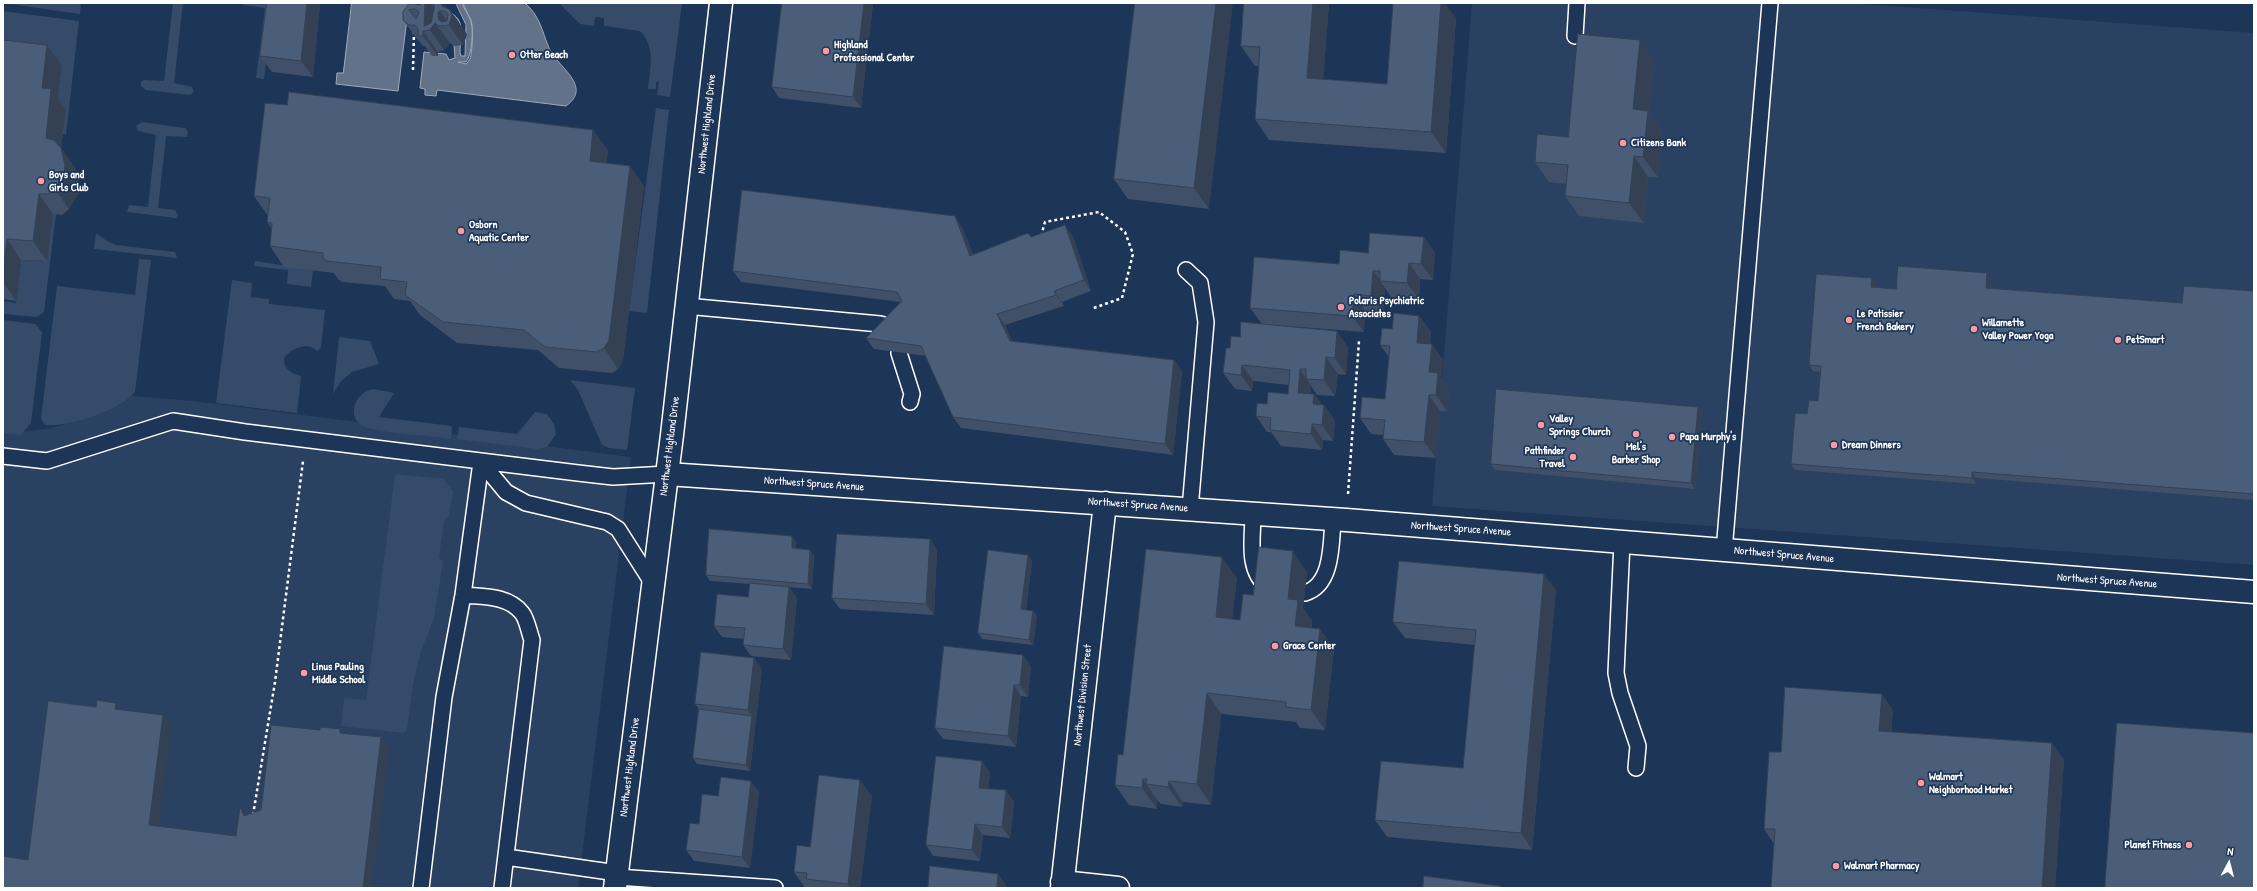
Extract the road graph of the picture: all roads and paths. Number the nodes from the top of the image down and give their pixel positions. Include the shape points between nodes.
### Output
1 (721, 3) edge
2 (1577, 3) edge
3 (1770, 3) edge
4 (419, 28) edge
5 (1575, 36) dead end
6 (413, 70) dead end
7 (1039, 242) edge
8 (1186, 270) dead end
9 (686, 306) junction
10 (1091, 309) dead end
11 (890, 333) edge
12 (1359, 341) dead end
13 (899, 353) edge
14 (910, 402) dead end
15 (304, 455) dead end
16 (3, 456) edge
17 (481, 462) junction
18 (667, 474) junction
19 (1105, 503) junction
20 (1190, 509) junction
21 (1253, 514) junction
22 (1339, 520) junction
23 (1622, 542) junction
24 (1724, 551) junction
25 (653, 584) junction
26 (1271, 588) edge
27 (2254, 592) edge
28 (1305, 593) dead end
29 (463, 595) junction
30 (1636, 768) dead end
31 (253, 820) edge
32 (506, 857) junction
33 (616, 879) edge
34 (1062, 885) edge
35 (421, 888) edge
36 (502, 888) edge
37 (775, 888) edge
38 (1118, 888) edge

1 - 9 street, Northwest Highland Drive
2 - 5 lane
3 - 24 lane
4 - 6 path via 414,32
7 - 10 path via 1045,222 1099,212 1125,232 1133,254 1122,298
8 - 20 lane via 1200,283 1206,322
9 - 11 lane via 880,324 887,326
9 - 18 street, Northwest Highland Drive
12 - 22 path
13 - 14 lane via 911,389
15 - 31 path via 275,682
16 - 17 lane via 48,461 173,421
17 - 18 lane via 613,477
17 - 25 lane via 506,492 526,503 607,522 618,529
17 - 29 lane
18 - 19 street, Northwest Spruce Avenue
18 - 25 street, Northwest Highland Drive
19 - 20 street, Northwest Spruce Avenue
19 - 34 street, Northwest Division Street
20 - 21 street, Northwest Spruce Avenue
21 - 22 street, Northwest Spruce Avenue
21 - 26 lane via 1253,564 1260,581
22 - 23 street, Northwest Spruce Avenue
22 - 28 lane via 1324,577 1313,590
23 - 24 street, Northwest Spruce Avenue
23 - 30 lane via 1616,673 1638,746
24 - 27 street, Northwest Spruce Avenue
25 - 33 street, Northwest Highland Drive
29 - 32 lane via 508,601 523,613 532,640
29 - 35 lane via 444,697
32 - 33 lane
32 - 36 lane
33 - 37 lane
34 - 38 street

